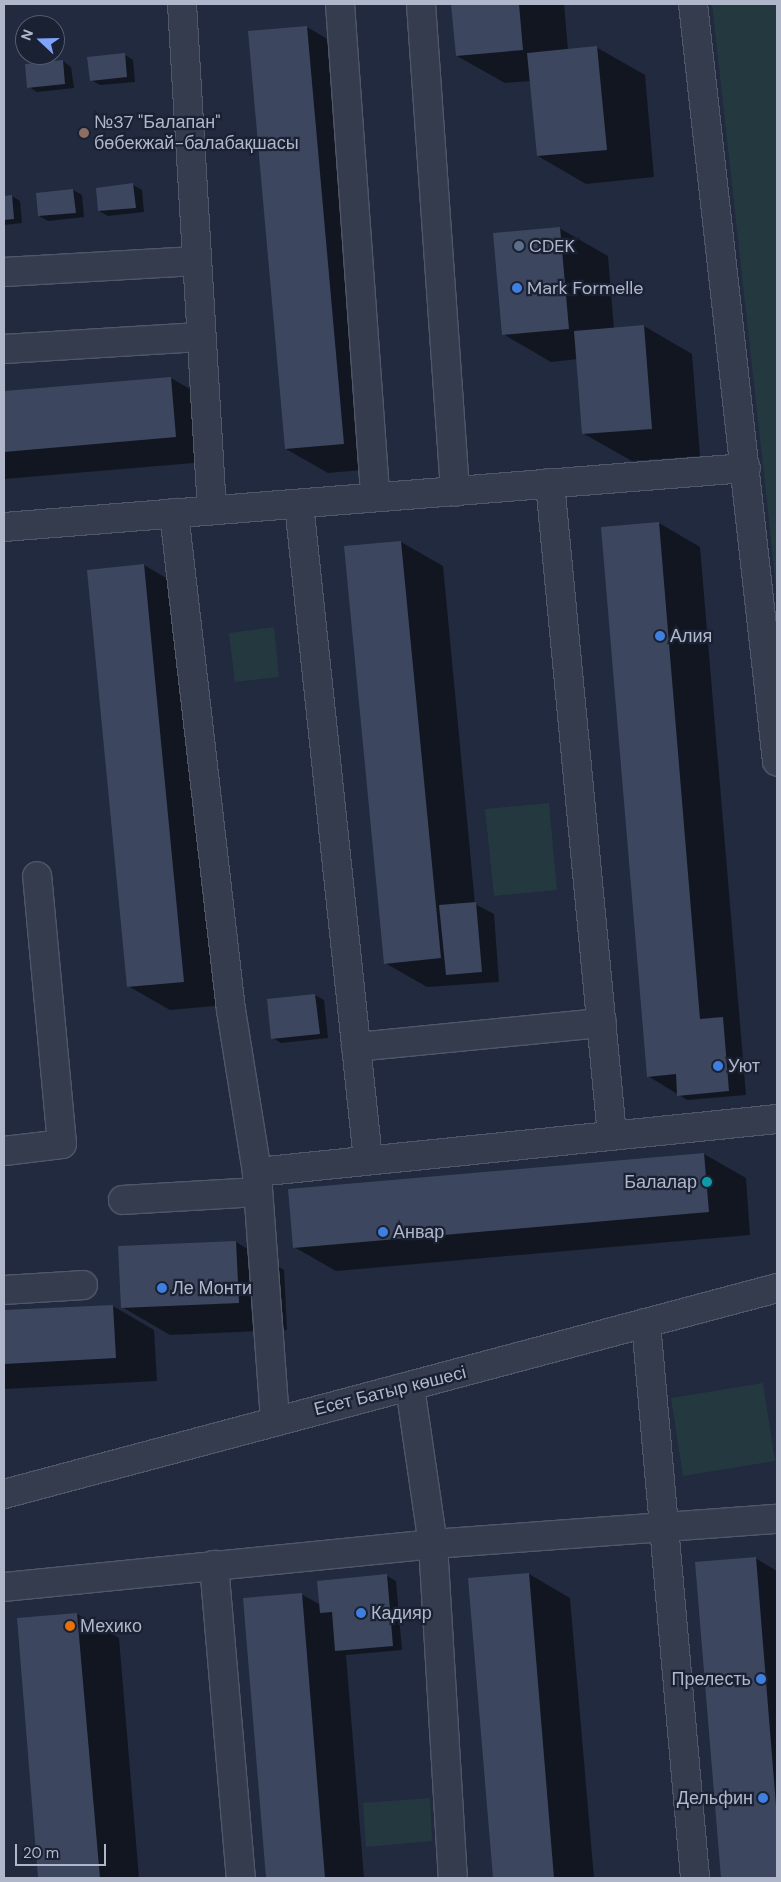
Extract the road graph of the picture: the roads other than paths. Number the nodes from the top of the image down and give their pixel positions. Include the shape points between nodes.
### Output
1 (182, 4) edge
2 (340, 4) edge
3 (421, 4) edge
4 (693, 4) edge
5 (196, 261) junction
6 (4, 272) edge
7 (200, 336) junction
8 (4, 350) edge
9 (746, 468) junction
10 (550, 483) junction
11 (455, 492) junction
12 (375, 497) junction
13 (299, 504) junction
14 (212, 510) junction
15 (174, 514) junction
16 (4, 527) edge
17 (777, 762) edge
18 (37, 876) dead end
19 (602, 1023) junction
20 (356, 1047) junction
21 (777, 1119) edge
22 (612, 1135) junction
23 (4, 1151) edge
24 (368, 1159) junction
25 (257, 1182) junction
26 (123, 1200) dead end
27 (83, 1286) dead end
28 (777, 1288) edge
29 (4, 1290) edge
30 (646, 1323) junction
31 (410, 1387) junction
32 (275, 1420) junction
33 (4, 1494) edge
34 (777, 1519) edge
35 (666, 1526) junction
36 (433, 1544) junction
37 (214, 1565) junction
38 (4, 1587) edge
39 (241, 1878) edge
40 (453, 1878) edge
41 (695, 1878) edge

1 - 5 street
2 - 12 street
3 - 11 street
4 - 9 street
5 - 6 street
5 - 7 street
7 - 8 street
7 - 14 street
9 - 10 street
9 - 17 street
10 - 11 street
10 - 19 street
11 - 12 street
12 - 13 street
13 - 14 street
13 - 20 street
14 - 15 street
15 - 16 street
15 - 25 street via 231,1010
18 - 23 street via 62,1144
19 - 20 street
19 - 22 street
20 - 24 street
21 - 22 street
22 - 24 street
24 - 25 street
25 - 26 street
25 - 32 street
27 - 29 street
28 - 30 street, Есет Батыр көшесі
30 - 31 street, Есет Батыр көшесі
30 - 35 street
31 - 32 street, Есет Батыр көшесі
31 - 36 street
32 - 33 street, Есет Батыр көшесі
34 - 35 street
35 - 36 street
35 - 41 street
36 - 37 street
36 - 40 street
37 - 38 street
37 - 39 street

